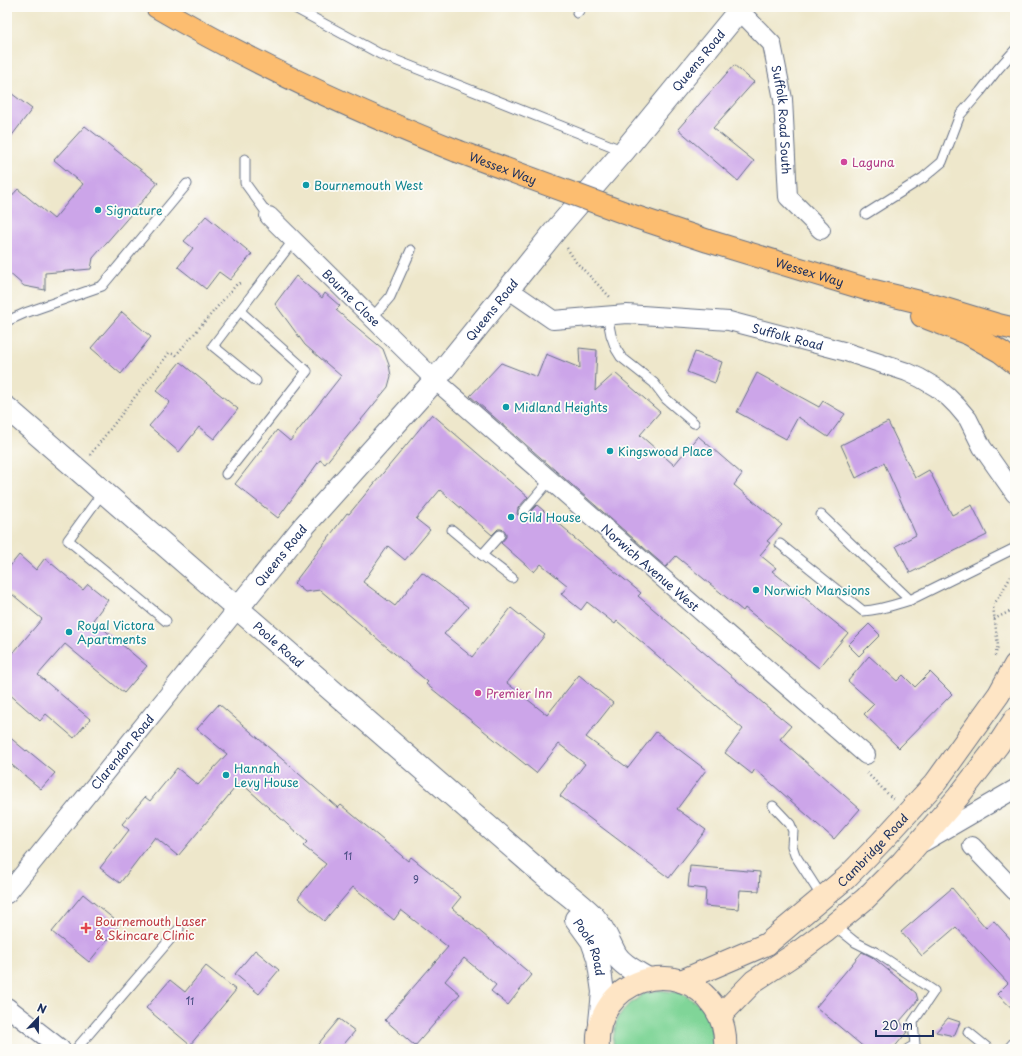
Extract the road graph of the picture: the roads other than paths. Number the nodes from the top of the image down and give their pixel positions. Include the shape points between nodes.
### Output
1 (157, 7) edge
2 (293, 7) edge
3 (741, 8) edge
4 (1015, 50) edge
5 (624, 151) junction
6 (245, 160) dead end
7 (187, 184) dead end
8 (866, 214) dead end
9 (268, 216) joint
10 (822, 230) dead end
11 (293, 241) junction
12 (411, 250) dead end
13 (508, 289) junction
14 (866, 289) junction
15 (240, 311) junction
16 (607, 315) junction
17 (372, 318) junction
18 (7, 322) edge
19 (1015, 329) edge
20 (1015, 363) edge
21 (435, 380) junction
22 (256, 381) dead end
23 (7, 408) edge
24 (694, 423) dead end
25 (226, 474) dead end
26 (550, 480) junction
27 (103, 492) junction
28 (1015, 494) edge
29 (523, 512) dead end
30 (821, 516) dead end
31 (452, 530) dead end
32 (500, 535) dead end
33 (780, 544) dead end
34 (1015, 548) edge
35 (482, 555) junction
36 (512, 578) dead end
37 (910, 600) junction
38 (237, 609) junction
39 (166, 621) dead end
40 (1015, 665) edge
41 (1015, 719) edge
42 (866, 755) road end
43 (1015, 789) edge
44 (773, 806) dead end
45 (916, 846) junction
46 (972, 846) dead end
47 (551, 882) junction
48 (1015, 891) edge
49 (7, 894) edge
50 (822, 897) junction
51 (834, 925) junction
52 (179, 929) dead end
53 (648, 979) junction
54 (681, 981) junction
55 (7, 1007) edge
56 (720, 1016) junction
57 (600, 1022) junction
58 (968, 1032) dead end
59 (1015, 1041) edge
60 (61, 1049) edge
61 (76, 1049) edge
62 (598, 1049) edge
63 (725, 1049) edge
64 (908, 1049) edge
65 (989, 1049) edge
66 (1008, 1049) edge

1 - 14 highway, Wessex Way, bridge via 242,54 399,128 525,177 636,216
2 - 5 lane via 380,54
3 - 5 street, Queens Road
3 - 10 street, Suffolk Road South via 772,44 783,100 788,197
4 - 8 lane via 960,114 942,162 923,178
5 - 13 street, Queens Road
6 - 9 lane via 245,183
7 - 18 lane via 102,286 25,313
9 - 11 street, Bourne Close
11 - 15 lane
11 - 17 street, Bourne Close
12 - 17 lane via 390,297
13 - 16 street, Suffolk Road via 554,320
13 - 21 street, Queens Road
14 - 19 highway, Wessex Way
14 - 20 highway, Wessex Way via 904,310 969,334
15 - 22 lane via 213,346
15 - 25 lane via 307,371
16 - 24 lane via 611,336 621,357 654,383 666,399
16 - 28 street, Suffolk Road via 729,321 843,351 907,372 948,397 961,410
17 - 21 street, Bourne Close
21 - 26 street, Norwich Avenue West
21 - 38 street, Queens Road via 305,525
23 - 27 street, Poole Road
26 - 29 lane
26 - 42 street, Norwich Avenue West
27 - 38 street, Poole Road
27 - 39 lane via 68,540
30 - 37 lane
31 - 35 lane
32 - 35 lane
33 - 37 lane via 863,612 876,611
34 - 37 lane
35 - 36 lane
38 - 47 street, Poole Road
38 - 49 street, Clarendon Road
40 - 50 main road, Cambridge Road via 999,694 936,782 851,873
41 - 45 main road via 958,797
43 - 45 street
44 - 50 lane via 790,824 794,855
45 - 51 main road via 866,899
46 - 48 street
47 - 53 street, Poole Road via 595,918 617,956 627,966
47 - 57 street, Poole Road via 592,941 603,992
50 - 54 main road, Cambridge Road via 767,944
51 - 56 main road via 754,981
51 - 64 lane via 855,942 877,953 934,991 913,1022 915,1045
52 - 61 lane
53 - 54 main road via 665,978
53 - 57 main road via 617,995
54 - 56 main road via 706,996
55 - 60 street
56 - 63 main road via 724,1029
57 - 62 main road
58 - 65 lane
59 - 66 lane

